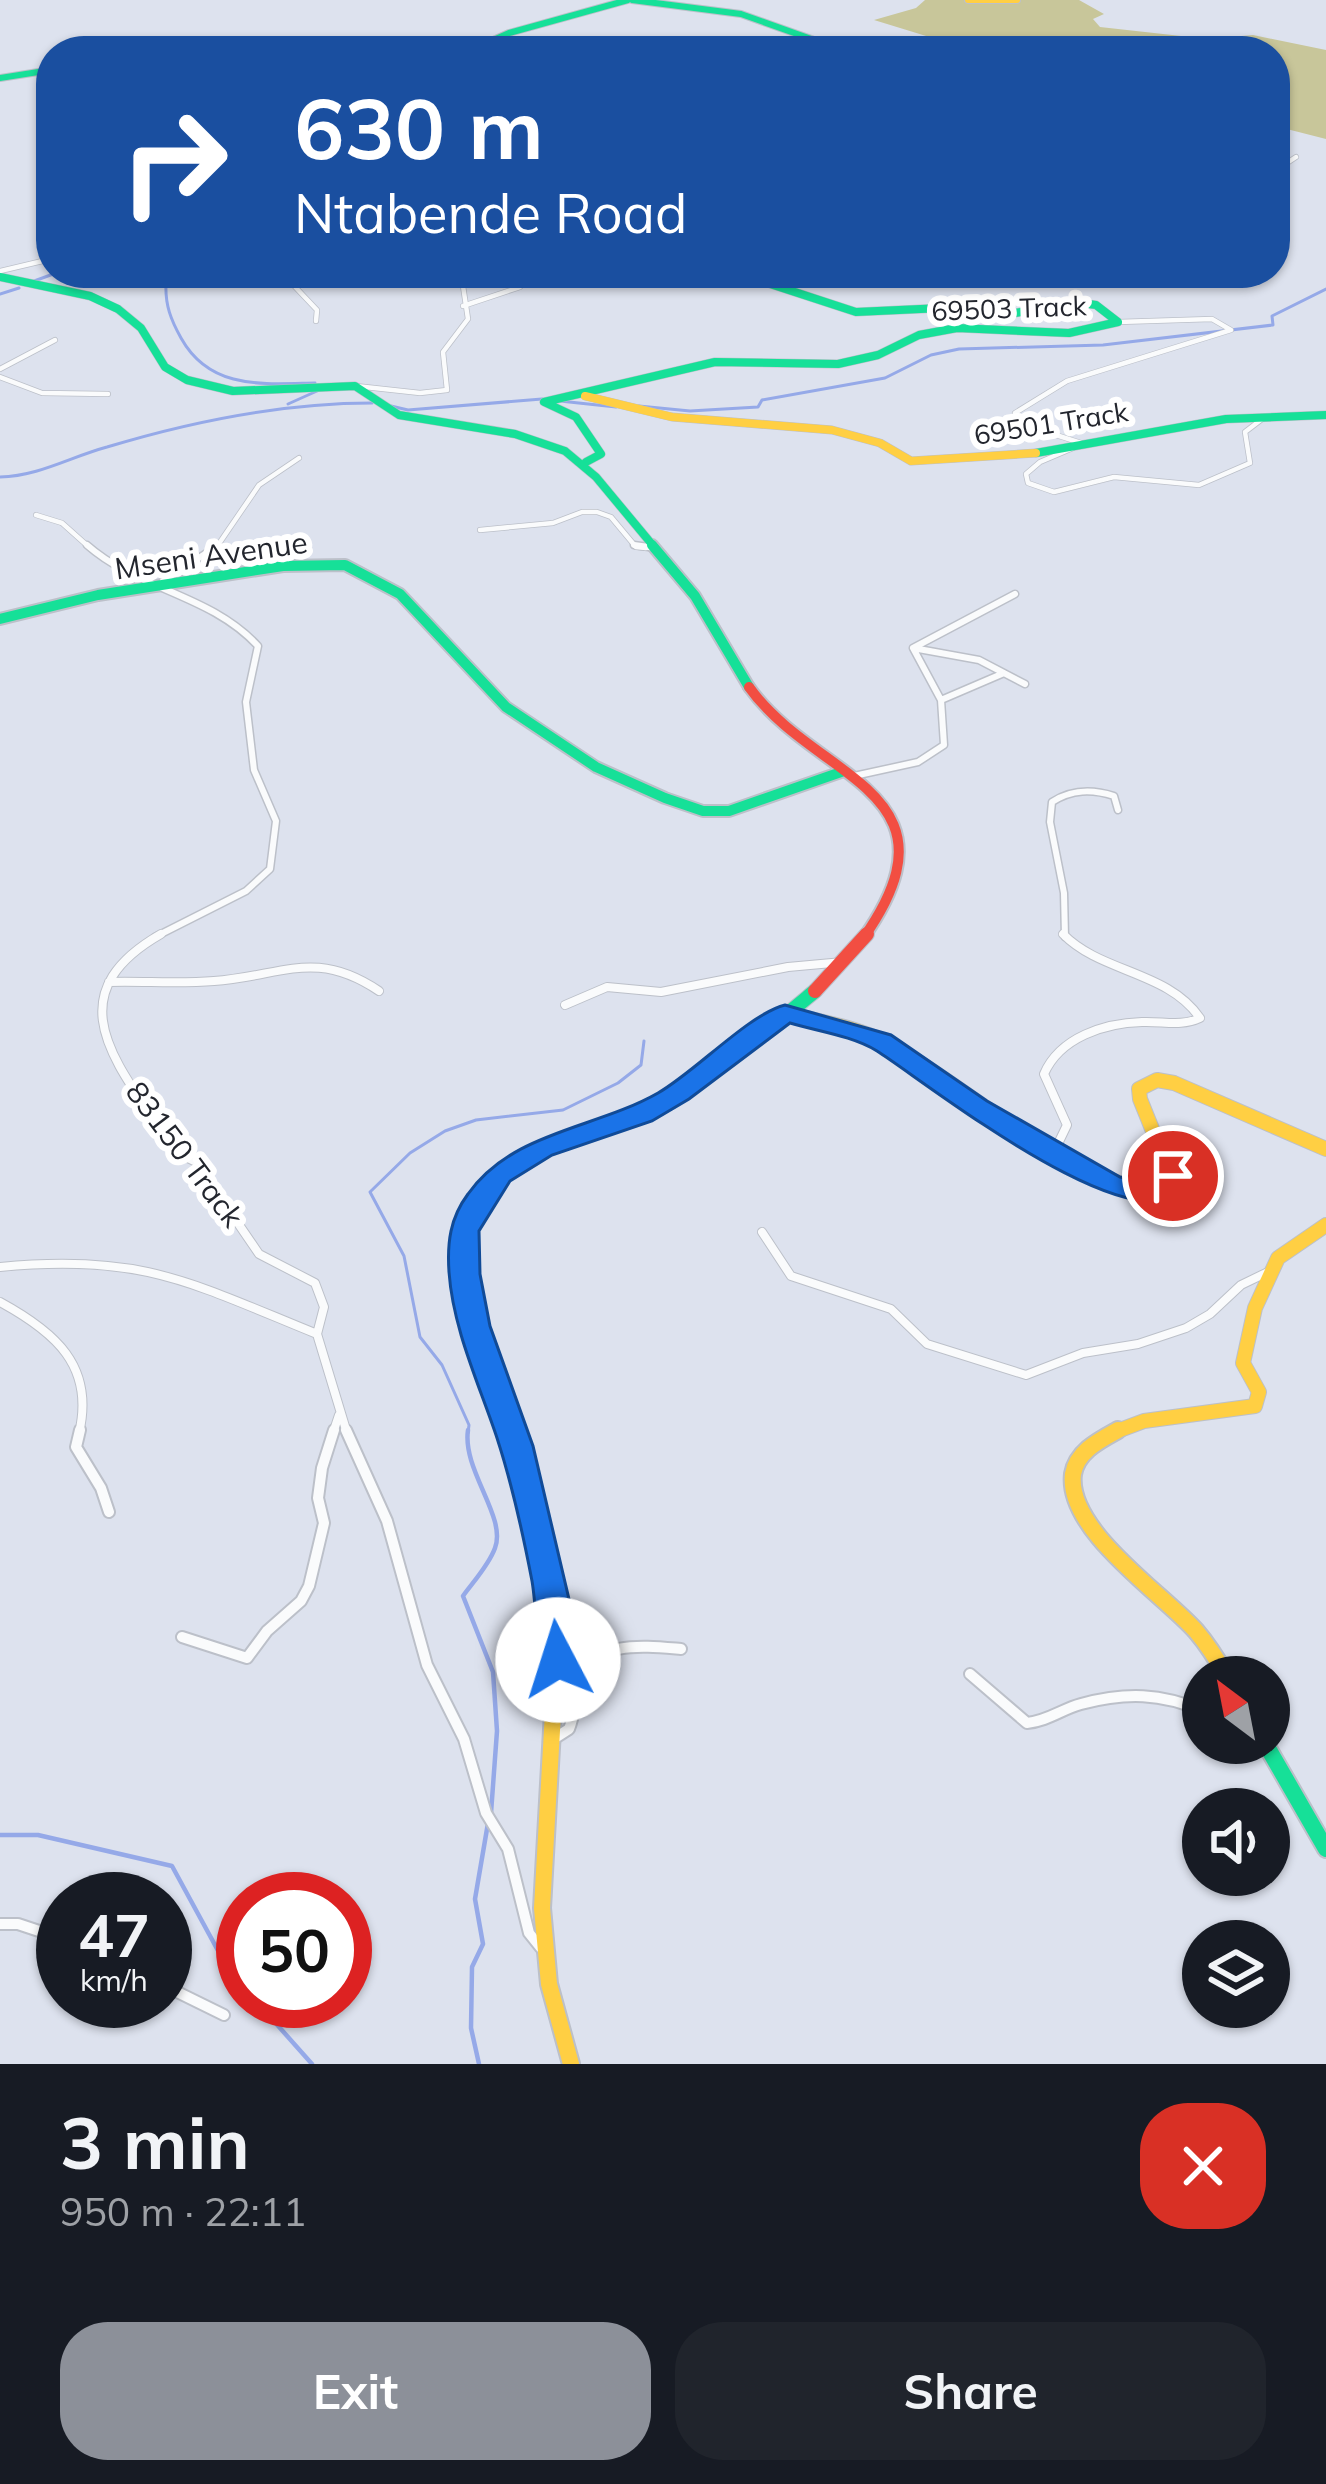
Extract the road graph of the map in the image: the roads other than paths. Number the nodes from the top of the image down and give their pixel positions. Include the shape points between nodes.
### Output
1 (630, 0) edge
2 (968, 0) edge
3 (1017, 0) edge
4 (501, 36) edge
5 (809, 36) edge
6 (36, 72) edge
7 (0, 78) edge
8 (1296, 157) dead end
9 (1290, 161) edge
10 (36, 263) edge
11 (0, 274) edge
12 (36, 287) edge
13 (42, 288) edge
14 (297, 288) edge
15 (463, 288) edge
16 (517, 288) edge
17 (784, 288) edge
18 (463, 306) junction
19 (316, 321) dead end
20 (1118, 322) junction
21 (55, 340) dead end
22 (0, 373) edge
23 (355, 386) junction
24 (108, 394) dead end
25 (576, 394) junction
26 (1275, 415) junction
27 (1326, 415) edge
28 (1076, 444) junction
29 (298, 458) dead end
30 (586, 462) junction
31 (36, 515) dead end
32 (480, 530) dead end
33 (658, 548) junction
34 (164, 583) junction
35 (1015, 594) dead end
36 (0, 619) edge
37 (913, 648) junction
38 (1004, 673) junction
39 (1025, 684) dead end
40 (941, 700) junction
41 (849, 774) junction
42 (1118, 810) dead end
43 (844, 962) junction
44 (109, 982) junction
45 (379, 991) dead end
46 (565, 1005) dead end
47 (785, 1013) junction
48 (1326, 1149) edge
49 (1054, 1152) junction
50 (1326, 1225) edge
51 (762, 1232) dead end
52 (0, 1267) edge
53 (1270, 1271) junction
54 (0, 1302) edge
55 (317, 1334) junction
56 (339, 1415) junction
57 (110, 1512) dead end
58 (182, 1636) dead end
59 (681, 1649) dead end
60 (1211, 1656) edge
61 (970, 1674) dead end
62 (1182, 1702) edge
63 (554, 1738) junction
64 (1277, 1764) edge
65 (1326, 1849) edge
66 (0, 1924) edge
67 (36, 1930) edge
68 (544, 1953) junction
69 (572, 2064) edge

1 - 4 street
1 - 5 street via 712,4
2 - 3 street
6 - 7 street
8 - 9 street
10 - 11 street
11 - 12 street
13 - 23 street via 78,292 131,316 152,335 165,367 208,387 245,393
14 - 19 street via 317,310
15 - 18 street
16 - 18 street
17 - 20 street, 69503 Track via 862,313 1015,313 1075,302 1096,305
18 - 23 street via 468,320 446,341 439,367 447,390
20 - 25 street, 69503 Track via 1069,333 957,328 838,364 715,362
20 - 28 street via 1208,319 1231,327 1066,382 1015,413
21 - 22 street
22 - 24 street via 41,393
23 - 30 street via 393,414 544,442
25 - 28 street, 69501 Track via 672,416 832,430 911,461 1010,458
25 - 30 street via 544,403 581,421 601,454
26 - 27 street, 69501 Track
26 - 28 street, 69501 Track
26 - 28 street via 1249,424 1249,464 1202,485 1131,476 1059,492 1029,485 1032,467
29 - 34 street via 259,484 217,547
30 - 33 street
31 - 34 street via 65,521 109,561
32 - 33 street via 597,512 636,547
33 - 41 street via 718,623 761,711
34 - 36 street, Mseni Avenue
34 - 41 street, Mseni Avenue via 298,564 359,569 410,603 506,707 596,767 694,808 741,808
34 - 44 street via 228,617 258,646 246,702 254,770 277,844 257,882 132,947
35 - 37 street
37 - 38 street via 966,656
37 - 40 street
38 - 39 street
38 - 40 street
40 - 41 street via 944,746 918,762
41 - 43 street via 889,811 897,861 886,912
42 - 49 street via 1114,796 1098,791 1052,802 1063,934 1188,1002 1200,1018 1122,1024 1060,1050 1044,1074 1067,1125
43 - 46 street via 661,992 607,987
43 - 47 street
44 - 45 street via 223,981 322,964
44 - 55 street, 83150 Track via 105,1043 166,1138 196,1162 259,1254 315,1283 324,1307
47 - 49 street via 882,1041
47 - 63 street via 661,1104 517,1162 478,1202 464,1231 474,1326 516,1446 558,1629
48 - 49 street via 1157,1080 1138,1094 1170,1161 1170,1188 1152,1194 1112,1185
50 - 53 street
51 - 53 street via 791,1276 891,1309 922,1341 1021,1375 1186,1328
52 - 55 street via 83,1262 152,1270
53 - 60 street via 1244,1349 1255,1406 1130,1424 1084,1447 1067,1478 1092,1528
54 - 57 street via 45,1327 81,1379 87,1400 76,1447
55 - 56 street
56 - 58 street via 322,1468 318,1557 301,1601 247,1658
56 - 68 street via 387,1521 427,1665 464,1739 512,1862 529,1933
59 - 63 street via 625,1647 591,1661 574,1722
61 - 62 street via 1027,1723 1080,1704 1163,1694
63 - 68 street
64 - 65 street
66 - 67 street
68 - 69 street

